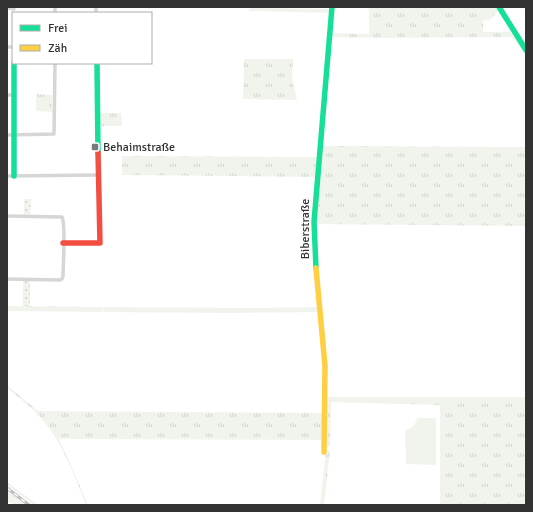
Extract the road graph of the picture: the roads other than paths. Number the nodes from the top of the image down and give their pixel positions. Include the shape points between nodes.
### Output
1 (332, 7) edge
2 (500, 7) edge
3 (7, 8) edge
4 (14, 10) edge
5 (526, 50) edge
6 (14, 64) edge
7 (55, 64) edge
8 (97, 64) edge
9 (7, 95) edge
10 (14, 95) junction
11 (7, 134) edge
12 (14, 134) junction
13 (99, 175) junction
14 (7, 176) edge
15 (14, 176) junction
16 (7, 216) edge
17 (63, 242) junction
18 (7, 279) edge
19 (324, 452) dead end

1 - 19 street, Biberstraße via 314,222 325,366
2 - 5 street
3 - 4 street
6 - 10 street
7 - 12 street via 54,134
8 - 13 street
9 - 10 street
10 - 12 street
11 - 12 street
12 - 15 street
13 - 15 street
13 - 17 street via 100,243
14 - 15 street
16 - 17 street via 62,217
17 - 18 street via 63,276 60,280

